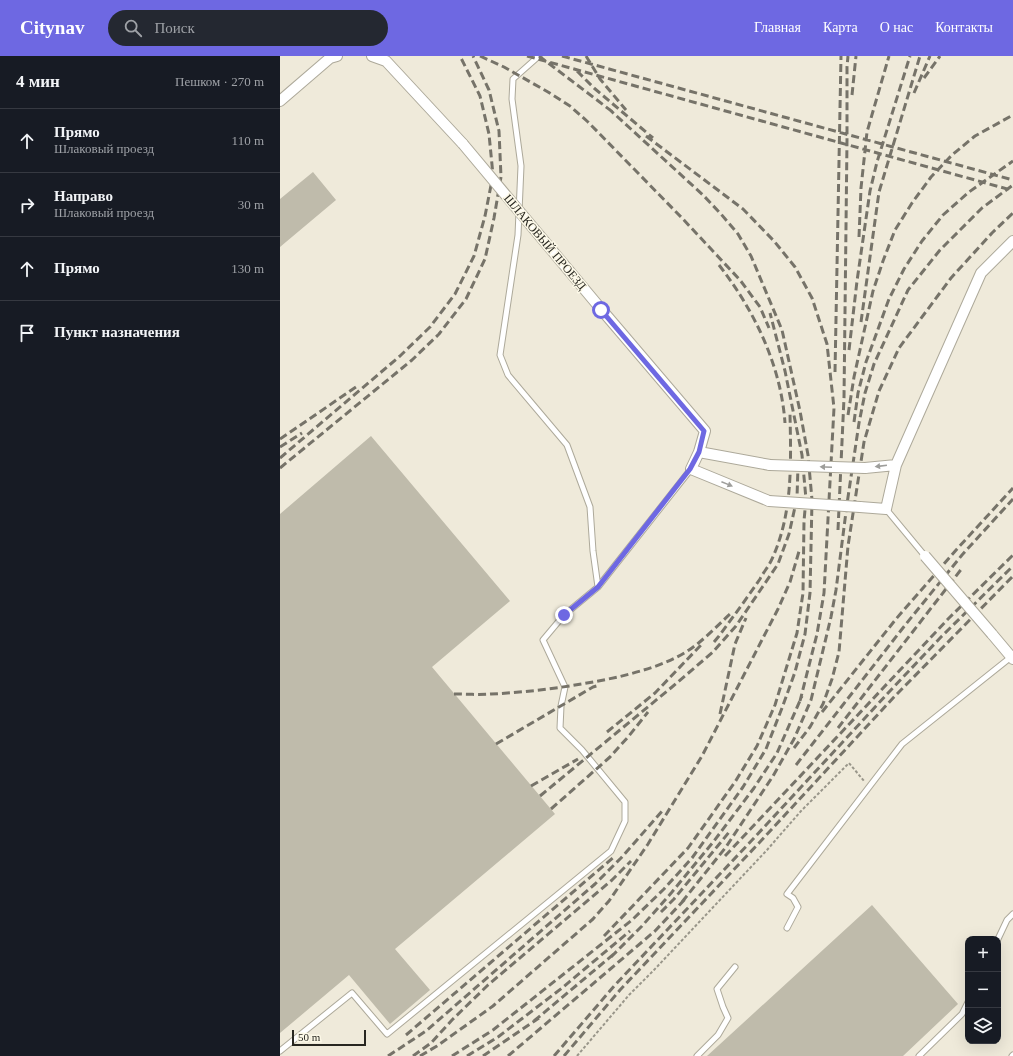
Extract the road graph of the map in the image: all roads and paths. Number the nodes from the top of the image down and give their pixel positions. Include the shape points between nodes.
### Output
1 (337, 56) edge
2 (372, 56) edge
3 (539, 56) edge
4 (280, 101) edge
5 (1013, 241) edge
6 (699, 452) junction
7 (896, 465) junction
8 (690, 469) junction
9 (886, 509) junction
10 (925, 556) joint
11 (598, 587) junction
12 (1012, 658) edge
13 (870, 787) junction
14 (1013, 914) edge
15 (787, 928) dead end
16 (999, 936) edge
17 (735, 967) dead end
18 (965, 1008) edge
19 (280, 1051) edge
20 (577, 1056) edge
21 (698, 1056) edge
22 (919, 1056) edge

1 - 4 street via 330,58
2 - 6 street, ШЛАКОВЫЙ ПРОЕЗД, bridge via 386,61 463,144 704,431
3 - 11 lane via 513,79 512,99 522,166 518,235 500,355 508,376 567,445 590,508
5 - 7 street via 981,273
7 -> 6 street, bridge via 865,468 770,464
6 - 8 street, ШЛАКОВЫЙ ПРОЕЗД
7 - 9 street
8 -> 9 street, bridge via 769,502
8 - 11 lane
9 - 10 lane
10 - 12 street, bridge
11 - 19 lane via 564,615 544,640 565,687 560,728 582,750 625,802 625,822 611,851 387,1034 352,993
12 - 13 lane via 902,744
13 - 15 lane via 787,894 798,907
13 - 20 path via 849,762 629,994
14 - 16 lane
17 - 21 lane via 717,989 728,1018 718,1035
18 - 22 lane

